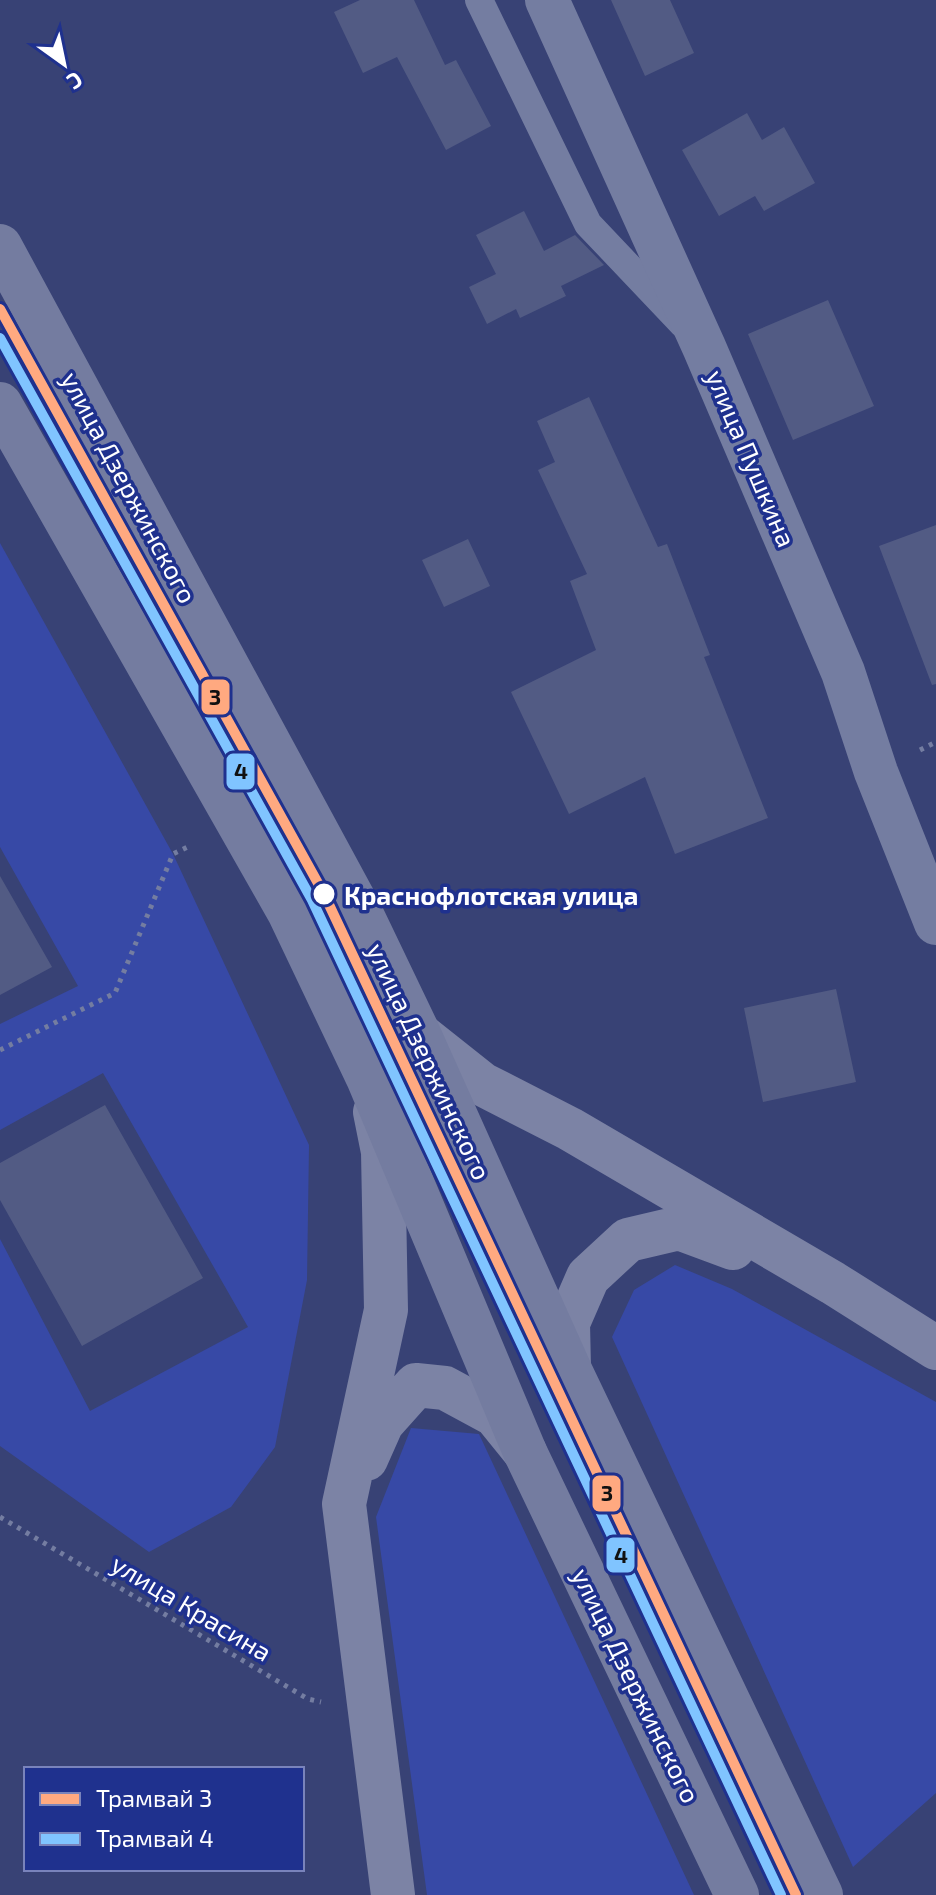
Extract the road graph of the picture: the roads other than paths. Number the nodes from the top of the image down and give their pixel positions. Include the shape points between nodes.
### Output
1 (479, 0) edge
2 (547, 0) edge
3 (0, 246) edge
4 (704, 347) junction
5 (0, 404) edge
6 (936, 923) edge
7 (419, 1034) junction
8 (368, 1078) junction
9 (833, 1283) junction
10 (936, 1348) edge
11 (569, 1368) junction
12 (525, 1452) junction
13 (344, 1504) junction
14 (731, 1881) edge
15 (393, 1895) edge
16 (821, 1895) edge

1 - 4 lane via 588,224
2 - 4 street, улица Пушкина
3 - 7 main road, улица Дзержинского via 353,897
4 - 6 street, улица Пушкина via 843,672
5 - 8 main road, улица Дзержинского via 289,912
7 - 9 main road via 482,1084 570,1129
7 - 11 main road, улица Дзержинского
8 - 12 main road, улица Дзержинского
8 - 13 main road via 383,1152 386,1310
9 - 10 main road
9 - 11 main road via 679,1228 628,1240 588,1277 568,1323
11 - 16 main road, улица Дзержинского
12 - 13 main road via 495,1415 445,1388 416,1385 382,1423
12 - 14 main road, улица Дзержинского
13 - 15 main road

